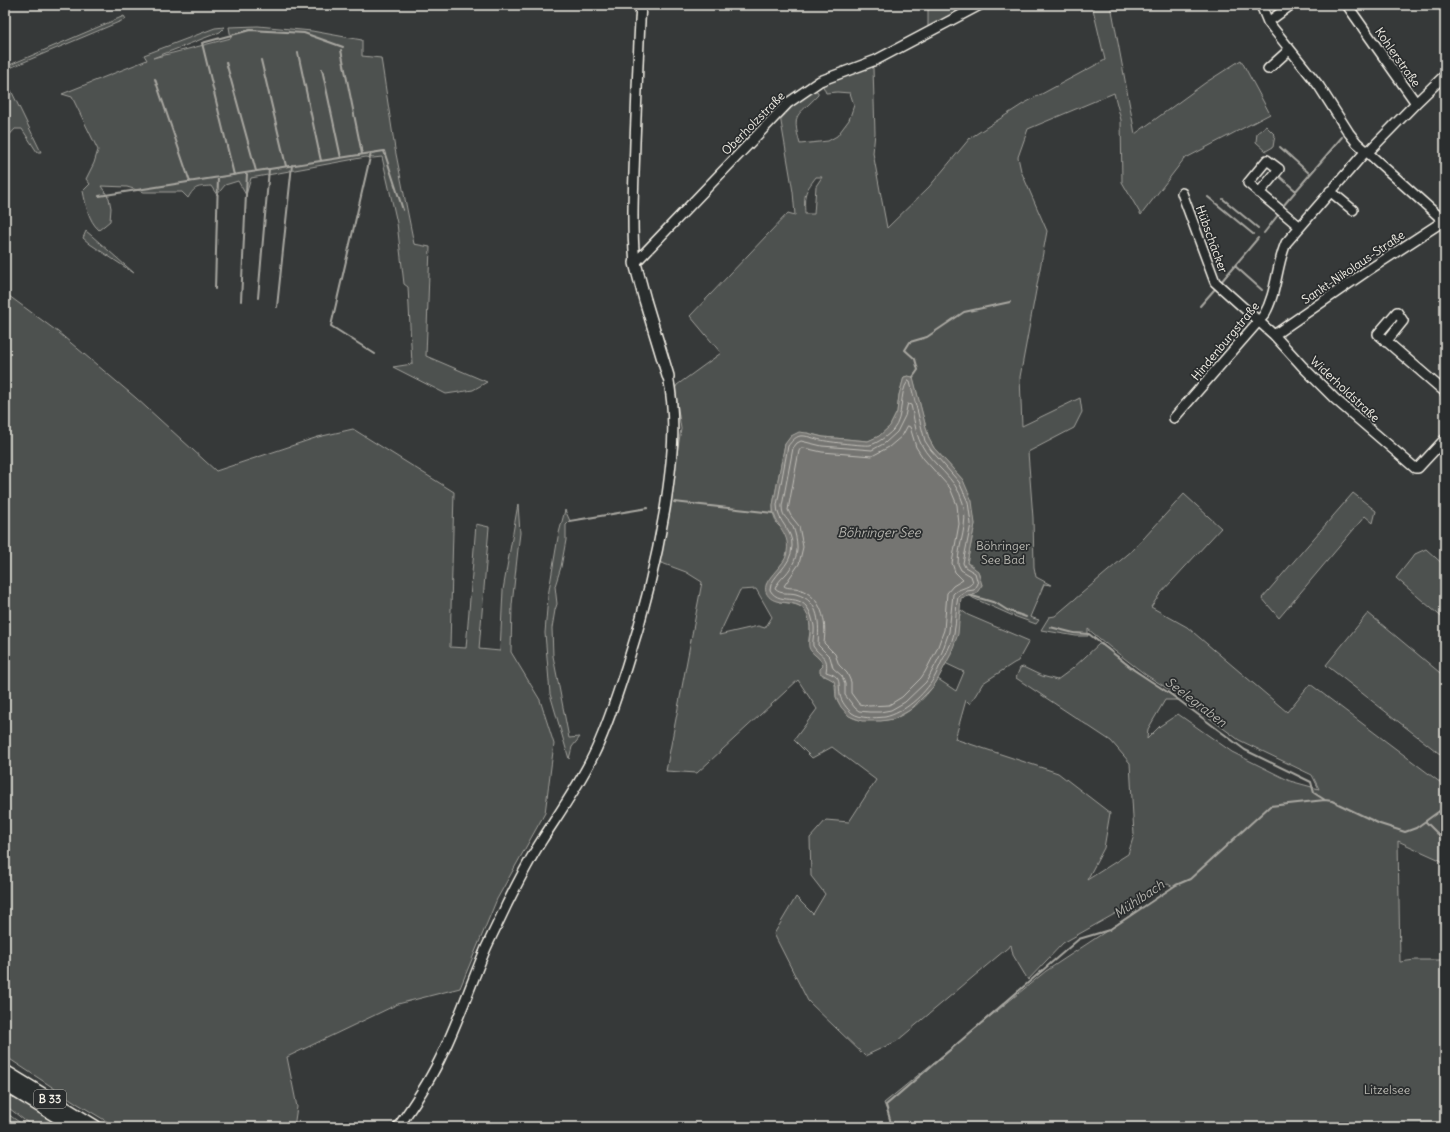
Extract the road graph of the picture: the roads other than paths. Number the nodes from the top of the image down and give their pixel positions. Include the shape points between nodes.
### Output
1 (642, 5) edge
2 (980, 5) edge
3 (1261, 5) edge
4 (1291, 5) edge
5 (1347, 5) edge
6 (1268, 22) junction
7 (1289, 50) junction
8 (1268, 69) dead end
9 (1445, 75) edge
10 (1416, 102) junction
11 (1366, 151) junction
12 (1330, 191) junction
13 (1259, 193) dead end
14 (1182, 194) dead end
15 (1353, 210) dead end
16 (1445, 221) edge
17 (1300, 227) junction
18 (635, 263) junction
19 (1260, 321) junction
20 (1274, 335) junction
21 (1386, 342) dead end
22 (668, 376) joint
23 (1445, 392) edge
24 (1174, 418) dead end
25 (1445, 439) edge
26 (5, 1072) edge
27 (5, 1084) edge
28 (75, 1127) edge
29 (95, 1127) edge
30 (398, 1127) edge

1 - 18 street via 632,235
2 - 18 street, Oberholzstraße via 876,60 820,81 802,92 788,103
3 - 6 street
4 - 6 street
5 - 10 street, Kohlerstraße
6 - 7 street
7 - 8 street
7 - 11 street via 1319,86 1349,133
9 - 10 street, Hindenburgstraße
10 - 11 street, Hindenburgstraße via 1371,149
11 - 12 street, Hindenburgstraße
11 - 16 street
12 - 15 street
12 - 17 street, Hindenburgstraße
13 - 17 street
14 - 19 street, Hübschäcker via 1215,282
16 - 20 street, Sankt-Nikolaus-Straße
17 - 19 street, Hindenburgstraße via 1286,243 1282,252 1270,304
18 - 22 main road
19 - 20 street, Widerholdstraße
19 - 24 street, Hindenburgstraße
20 - 25 street, Widerholdstraße via 1335,398 1412,467 1418,468
21 - 23 street
22 - 30 street via 674,430 662,522 648,595 609,720 584,774 516,886 487,947 448,1042 420,1094
26 - 29 highway, B 33
27 - 28 highway, B 33

